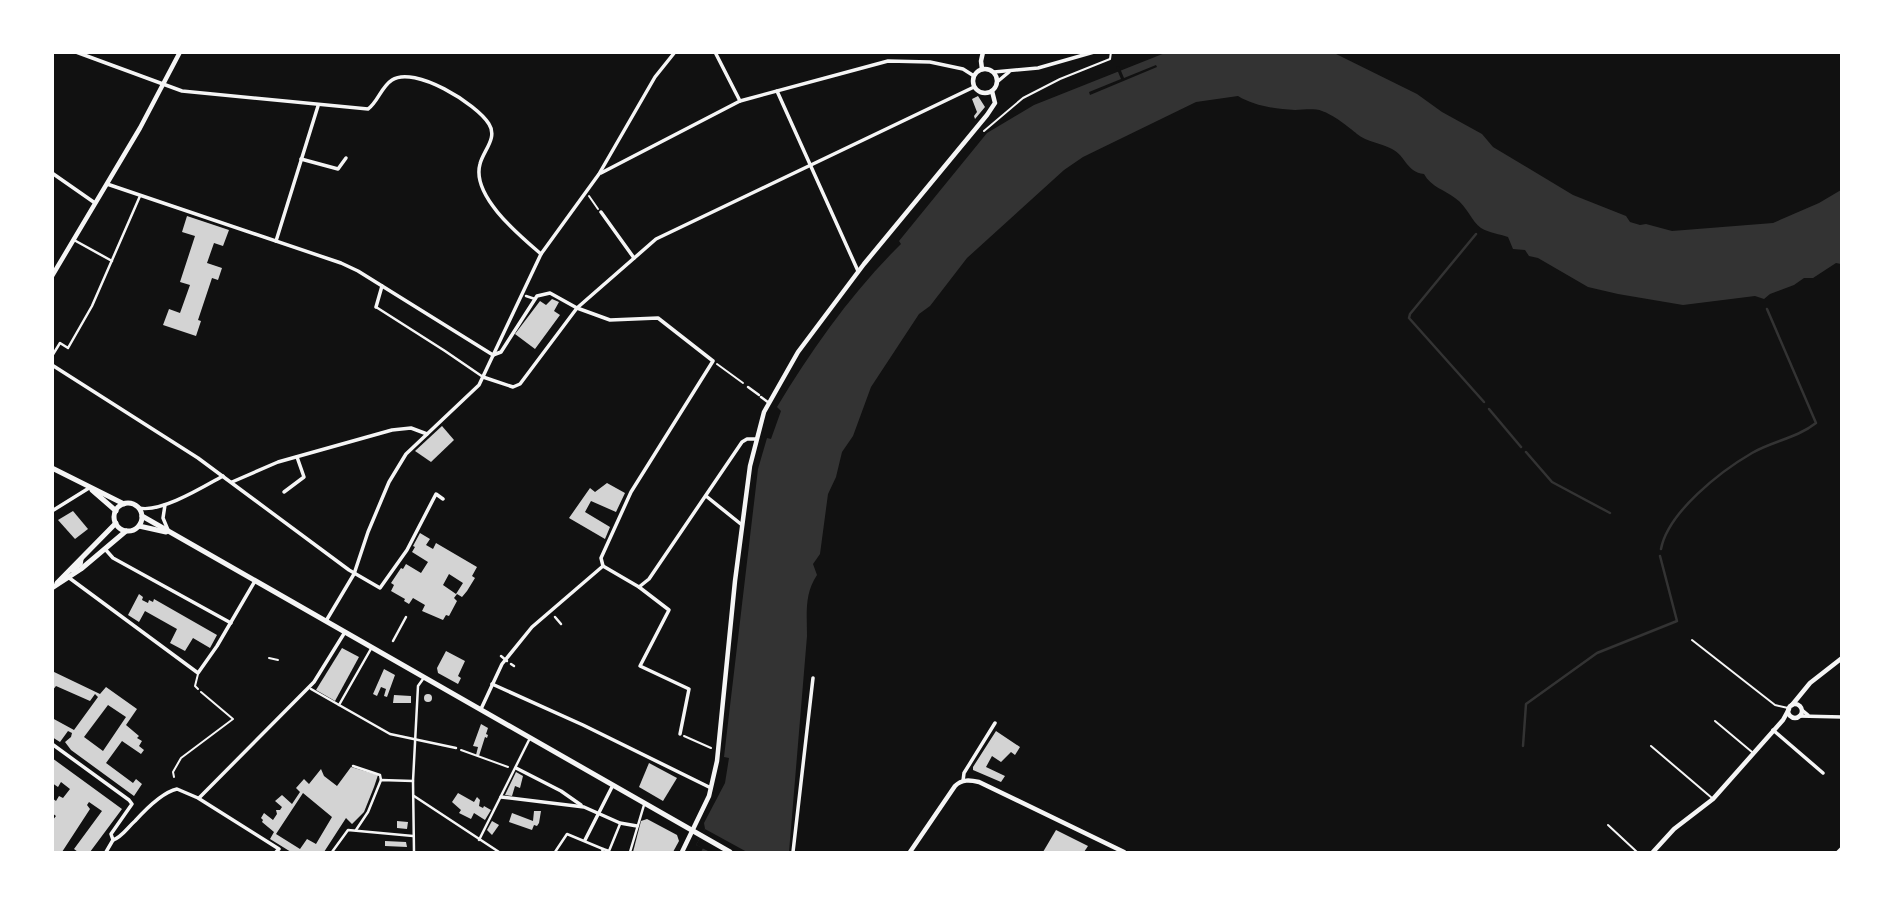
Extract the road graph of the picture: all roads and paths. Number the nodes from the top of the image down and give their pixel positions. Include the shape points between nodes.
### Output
1 (76, 52) edge
2 (180, 52) edge
3 (675, 52) edge
4 (715, 52) edge
5 (983, 52) edge
6 (1094, 52) edge
7 (1111, 52) edge
8 (982, 69) junction
9 (1011, 71) junction
10 (994, 72) junction
11 (974, 76) junction
12 (998, 82) junction
13 (165, 83) junction
14 (974, 87) junction
15 (777, 90) junction
16 (992, 91) junction
17 (740, 101) junction
18 (318, 106) junction
19 (978, 126) junction
20 (345, 158) dead end
21 (301, 159) junction
22 (810, 165) junction
23 (52, 173) edge
24 (599, 174) junction
25 (107, 184) junction
26 (586, 192) junction
27 (140, 195) junction
28 (95, 203) junction
29 (601, 212) joint
30 (74, 240) junction
31 (276, 241) junction
32 (541, 254) junction
33 (634, 258) junction
34 (113, 261) junction
35 (858, 271) junction
36 (52, 276) edge
37 (382, 286) junction
38 (526, 296) dead end
39 (535, 299) junction
40 (376, 307) joint
41 (577, 308) junction
42 (492, 355) junction
43 (52, 356) edge
44 (713, 361) junction
45 (52, 365) edge
46 (482, 377) junction
47 (748, 387) joint
48 (769, 403) junction
49 (427, 434) junction
50 (756, 439) junction
51 (297, 457) junction
52 (52, 468) edge
53 (223, 476) junction
54 (232, 482) junction
55 (89, 488) junction
56 (284, 492) dead end
57 (706, 496) junction
58 (443, 499) dead end
59 (124, 504) junction
60 (165, 505) junction
61 (139, 508) junction
62 (52, 511) edge
63 (116, 511) junction
64 (142, 516) junction
65 (116, 523) junction
66 (139, 526) junction
67 (742, 526) junction
68 (126, 531) junction
69 (169, 533) junction
70 (105, 549) junction
71 (82, 556) junction
72 (603, 566) junction
73 (354, 574) junction
74 (69, 578) junction
75 (255, 581) junction
76 (54, 587) edge
77 (639, 587) junction
78 (553, 614) junction
79 (406, 617) dead end
80 (326, 621) junction
81 (231, 624) junction
82 (562, 624) dead end
83 (345, 632) junction
84 (1692, 640) dead end
85 (393, 641) dead end
86 (372, 647) junction
87 (501, 656) dead end
88 (269, 658) dead end
89 (1842, 658) edge
90 (278, 660) dead end
91 (509, 663) junction
92 (198, 673) junction
93 (424, 677) junction
94 (813, 678) dead end
95 (492, 684) junction
96 (313, 686) junction
97 (198, 689) joint
98 (1801, 694) junction
99 (339, 705) junction
100 (1790, 707) junction
101 (1801, 707) junction
102 (481, 709) junction
103 (1808, 715) junction
104 (1796, 717) junction
105 (1842, 718) edge
106 (1783, 720) junction
107 (1715, 721) dead end
108 (995, 723) dead end
109 (1773, 730) junction
110 (680, 734) joint
111 (530, 738) junction
112 (415, 741) junction
113 (52, 744) edge
114 (1651, 746) dead end
115 (456, 748) joint
116 (719, 750) junction
117 (1753, 753) junction
118 (407, 762) dead end
119 (414, 763) junction
120 (353, 766) dead end
121 (516, 768) junction
122 (1823, 773) dead end
123 (174, 777) dead end
124 (381, 780) junction
125 (413, 781) junction
126 (963, 781) junction
127 (613, 786) junction
128 (711, 788) junction
129 (414, 796) junction
130 (501, 797) junction
131 (198, 798) junction
132 (1713, 799) junction
133 (645, 803) junction
134 (584, 807) junction
135 (598, 814) junction
136 (620, 823) junction
137 (1608, 825) dead end
138 (637, 826) junction
139 (356, 830) junction
140 (692, 831) junction
141 (414, 836) junction
142 (113, 840) junction
143 (480, 840) junction
144 (585, 840) junction
145 (277, 851) edge
146 (603, 851) edge
147 (106, 852) edge
148 (284, 852) edge
149 (332, 852) edge
150 (414, 852) edge
151 (499, 852) edge
152 (555, 852) edge
153 (630, 852) edge
154 (682, 852) edge
155 (730, 852) edge
156 (793, 852) edge
157 (910, 852) edge
158 (1124, 852) edge
159 (1637, 852) edge
160 (1653, 852) edge

1 - 13 street
2 - 13 street
3 - 24 street via 655,77
4 - 17 street
5 - 8 street
6 - 9 street
7 - 19 path via 1110,59 1023,98 983,131
8 - 10 street
8 - 11 street
9 - 10 street
9 - 12 street
10 - 12 street
11 - 14 street
11 - 15 street via 930,62 888,61
12 - 16 street
13 - 18 street via 182,91
13 - 25 street
14 - 16 street via 984,93
14 - 22 street
15 - 17 street
15 - 22 street
16 - 19 street via 995,103
17 - 24 street
18 - 21 street
18 - 32 street via 368,109 388,84 404,77 421,79 458,97 490,124 492,138 479,166 481,183 498,215
19 - 35 street
20 - 21 street via 338,169
21 - 31 street
22 - 33 street via 656,239
22 - 35 street
23 - 28 street
24 - 26 street
25 - 27 street
25 - 28 street
26 - 29 path
26 - 32 street
27 - 31 street
27 - 34 street
28 - 30 street
29 - 33 street
30 - 34 street
30 - 36 street
31 - 37 street via 341,263
32 - 42 street
33 - 41 street
34 - 43 street via 68,348 60,343
35 - 48 street via 798,352
37 - 40 street
37 - 42 street
38 - 39 street
39 - 41 street via 550,293
39 - 42 street via 501,352
40 - 46 street
41 - 44 street via 610,320 658,318
41 - 46 street via 520,384 513,387
42 - 46 street
44 - 47 path
44 - 72 street via 631,492 601,558
45 - 53 street
46 - 49 street
47 - 48 street
48 - 50 street
49 - 51 street via 411,428 392,430
49 - 73 street via 389,482
50 - 57 street via 742,442
50 - 67 street
51 - 54 street
51 - 56 street via 304,477
52 - 55 main road
53 - 54 street
53 - 60 street
54 - 73 street
55 - 59 main road
55 - 62 street
55 - 63 main road
57 - 67 street
57 - 77 street
58 - 73 street via 436,494 407,550 380,588
59 - 61 main road
59 - 63 main road
60 - 61 street
60 - 69 street via 163,518
61 - 64 main road
63 - 65 main road
64 - 66 main road
64 - 69 main road
65 - 68 main road
65 - 71 main road
66 - 68 main road
66 - 69 main road
67 - 116 street
68 - 70 main road
69 - 75 main road
70 - 74 main road
70 - 81 street via 113,558
71 - 74 street
71 - 76 main road
72 - 77 street
72 - 78 street
73 - 80 street
74 - 76 main road
74 - 92 street
75 - 80 main road
75 - 81 street
77 - 110 street via 669,610 640,666 689,690
78 - 82 street
78 - 91 street via 532,627
79 - 85 street
80 - 83 main road
81 - 92 street
83 - 86 main road
83 - 96 street
84 - 100 lane via 1774,705
86 - 93 main road
86 - 99 street
87 - 91 street
88 - 90 path
89 - 98 street
91 - 95 street
92 - 97 lane
93 - 102 main road
93 - 112 street via 418,686
94 - 156 street
95 - 102 street
95 - 128 street
96 - 99 street
96 - 131 street
97 - 123 path via 233,719 181,758
98 - 100 street
98 - 101 street
99 - 112 street via 390,734
100 - 101 street
100 - 104 street via 1790,714
100 - 106 street
101 - 103 street
101 - 104 street
102 - 111 main road
103 - 104 street
103 - 105 street
104 - 106 street
106 - 109 street
107 - 117 lane
108 - 126 street
109 - 117 street
109 - 122 street
110 - 116 path
111 - 121 street
111 - 127 main road
112 - 115 street
112 - 119 street
113 - 142 street via 132,804 111,834
114 - 132 lane
115 - 121 path
116 - 128 street
117 - 132 street
118 - 119 street
119 - 125 street
120 - 124 street via 380,775
121 - 130 street
121 - 134 street
124 - 125 street
124 - 139 street
125 - 129 street
126 - 157 street
126 - 158 street via 979,782
127 - 133 main road
127 - 135 street
128 - 140 street
129 - 141 street
129 - 143 street
130 - 134 street
130 - 143 street
131 - 142 street via 173,789
131 - 145 street
132 - 160 street
133 - 138 street
133 - 140 main road
134 - 135 street
135 - 136 street
135 - 144 street
136 - 138 street
136 - 146 street via 610,851
137 - 159 lane
138 - 153 street
139 - 141 street
139 - 149 street via 348,830
140 - 154 street
140 - 155 main road
141 - 150 street
142 - 147 street
143 - 151 street
144 - 146 street
144 - 152 street via 567,834
145 - 148 street

